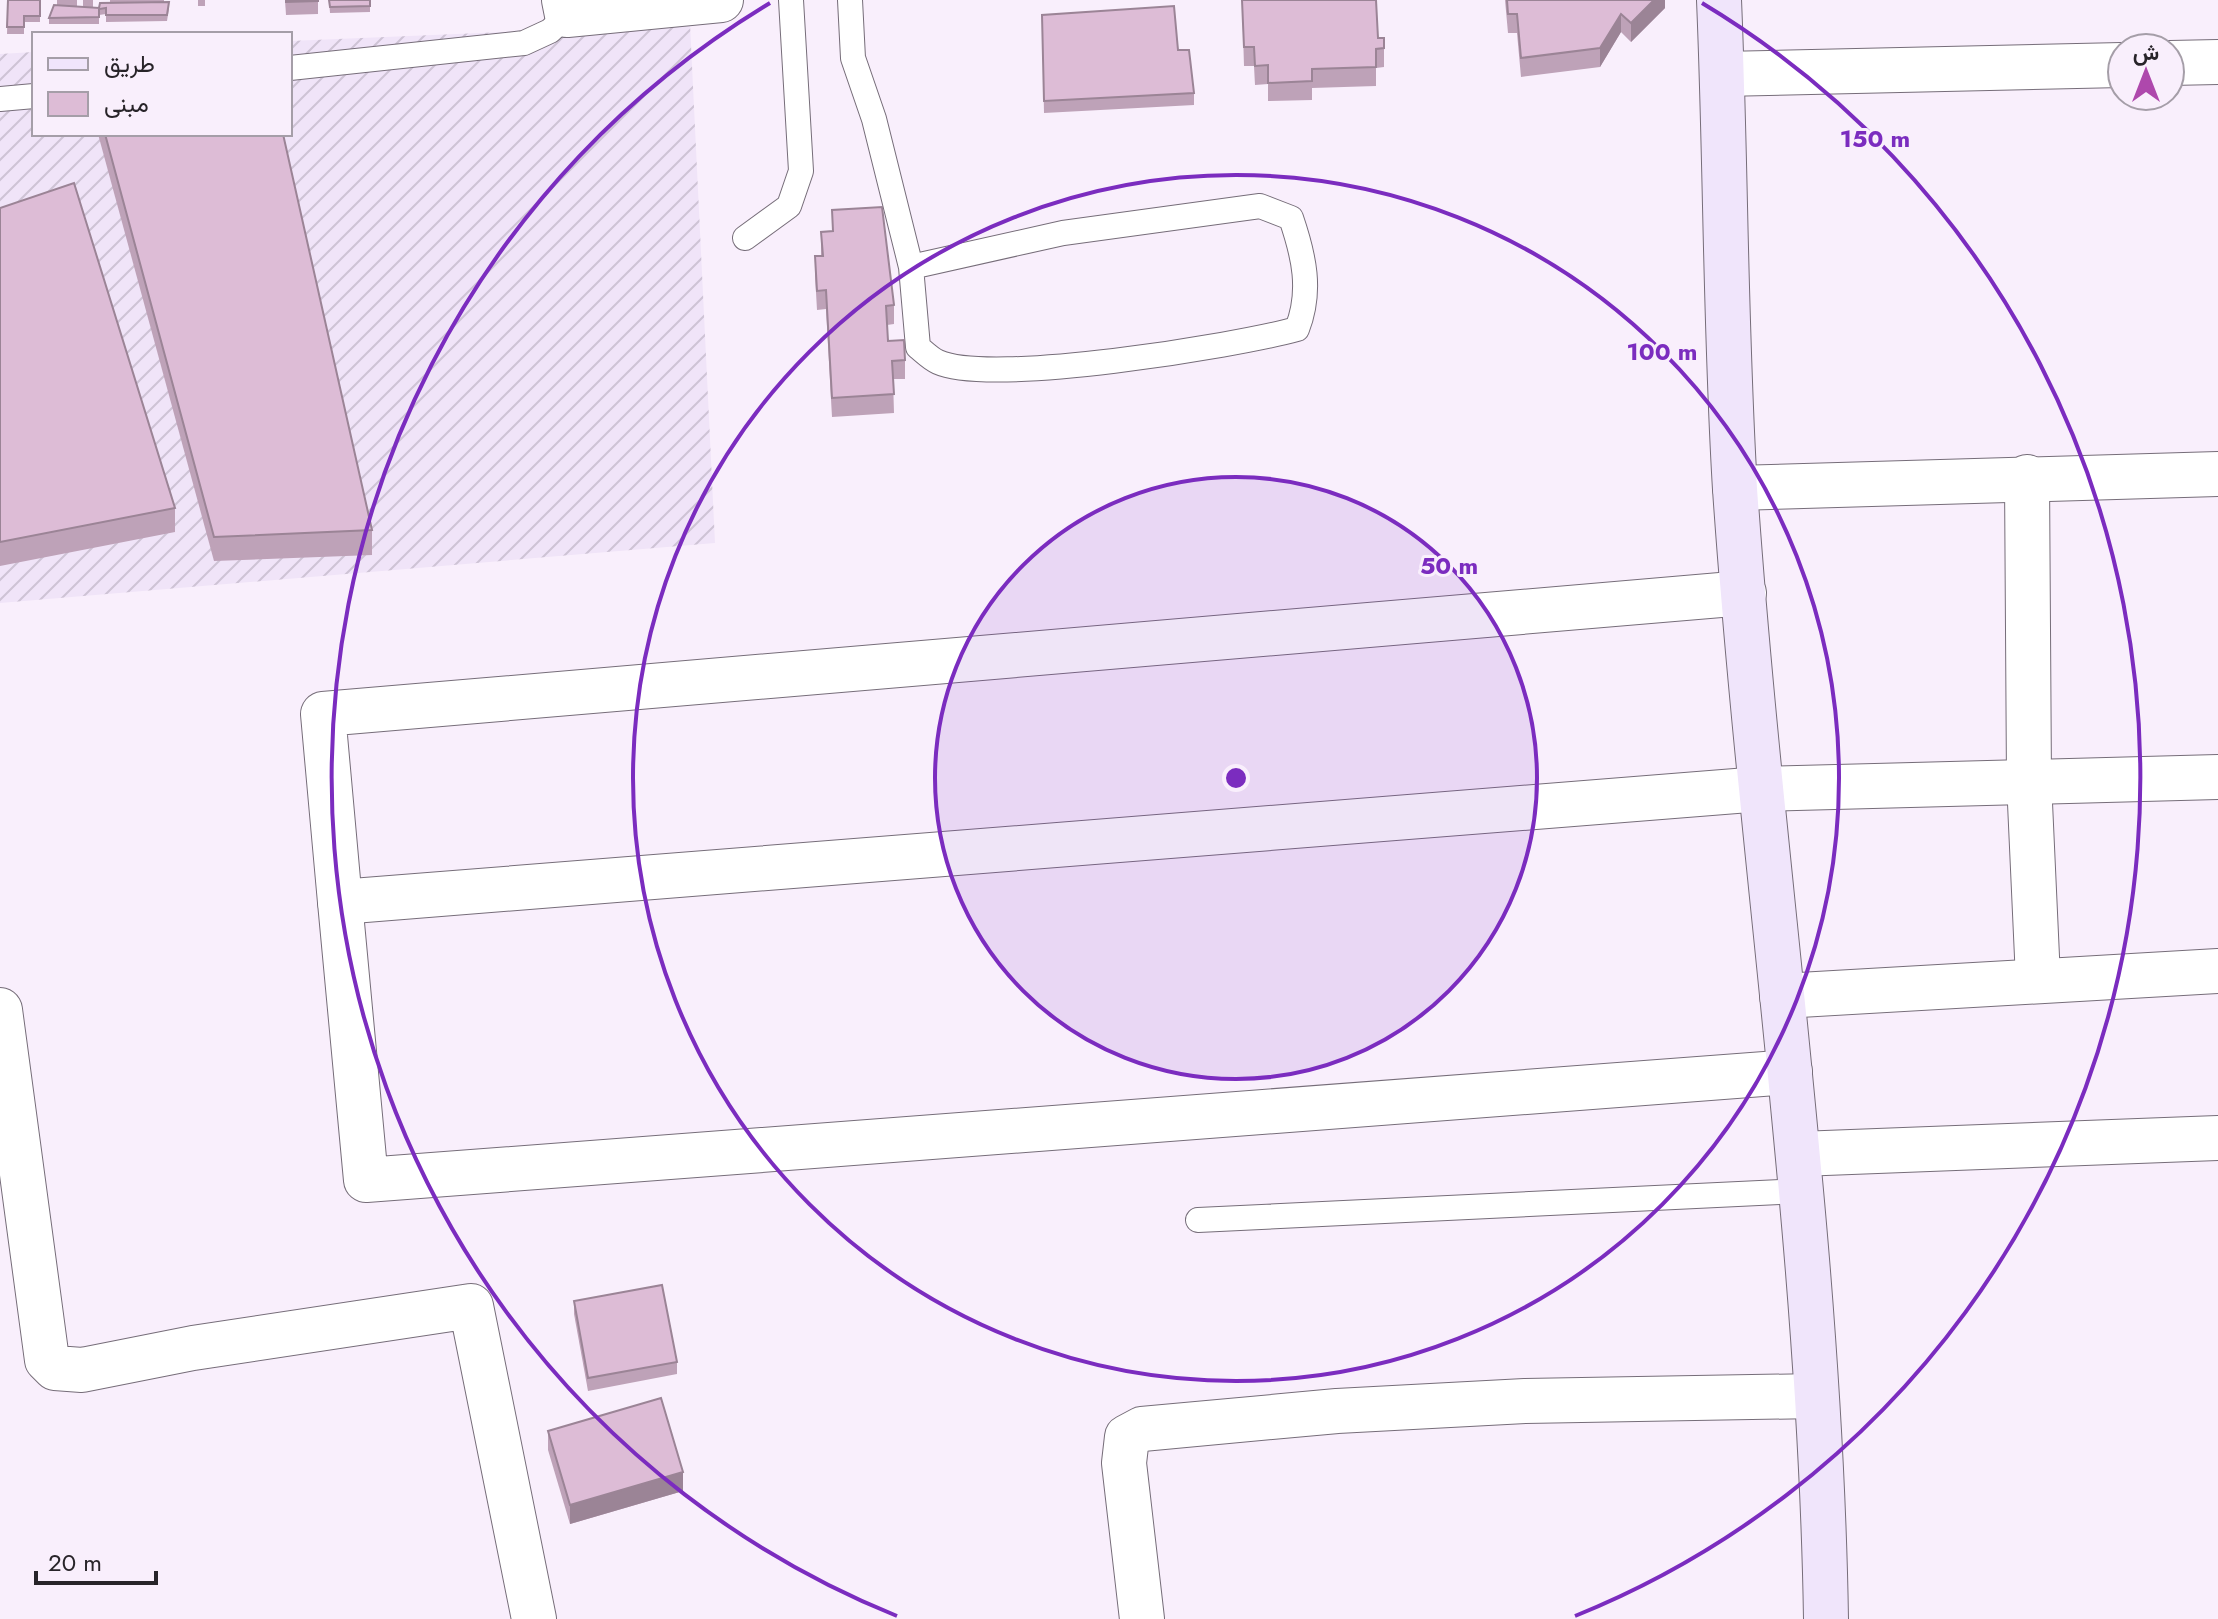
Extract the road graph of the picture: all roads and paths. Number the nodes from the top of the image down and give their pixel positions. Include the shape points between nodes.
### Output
1 (721, 0) edge
2 (791, 0) edge
3 (850, 0) edge
4 (1719, 0) edge
5 (565, 8) edge
6 (2218, 62) edge
7 (2186, 63) edge
8 (2106, 65) edge
9 (292, 68) edge
10 (1722, 74) junction
11 (32, 96) edge
12 (0, 99) edge
13 (745, 238) dead end
14 (911, 267) junction
15 (2218, 474) edge
16 (2027, 477) junction
17 (1735, 488) junction
18 (1744, 593) junction
19 (2218, 777) edge
20 (2029, 781) junction
21 (1761, 789) junction
22 (340, 902) junction
23 (2218, 971) edge
24 (2038, 979) junction
25 (1782, 996) junction
26 (0, 1010) edge
27 (1790, 1072) junction
28 (2218, 1138) edge
29 (1800, 1173) junction
30 (1198, 1220) dead end
31 (1816, 1396) junction
32 (534, 1619) edge
33 (1142, 1619) edge
34 (1826, 1619) edge

1 - 5 street
2 - 13 lane via 801,171 789,206
3 - 14 lane via 853,58
4 - 10 street
5 - 9 lane via 550,31 524,43
6 - 7 street
8 - 10 street
10 - 17 street
11 - 12 lane
14 - 14 lane via 918,347 938,363 988,369 1245,343 1297,329 1307,303 1303,251 1291,218 1260,206 1063,233
15 - 16 street
16 - 17 street
16 - 20 street
17 - 18 street
18 - 21 street
18 - 22 street via 323,714
19 - 20 street
20 - 21 street
20 - 24 street
21 - 22 street
21 - 25 street
22 - 27 street via 366,1180
23 - 24 street
24 - 25 street
25 - 27 street
26 - 32 street via 47,1360 55,1368 82,1370 471,1306
27 - 29 street
28 - 29 street
29 - 30 lane
29 - 31 street
31 - 33 street via 1462,1404 1142,1429 1127,1437 1124,1463
31 - 34 street

